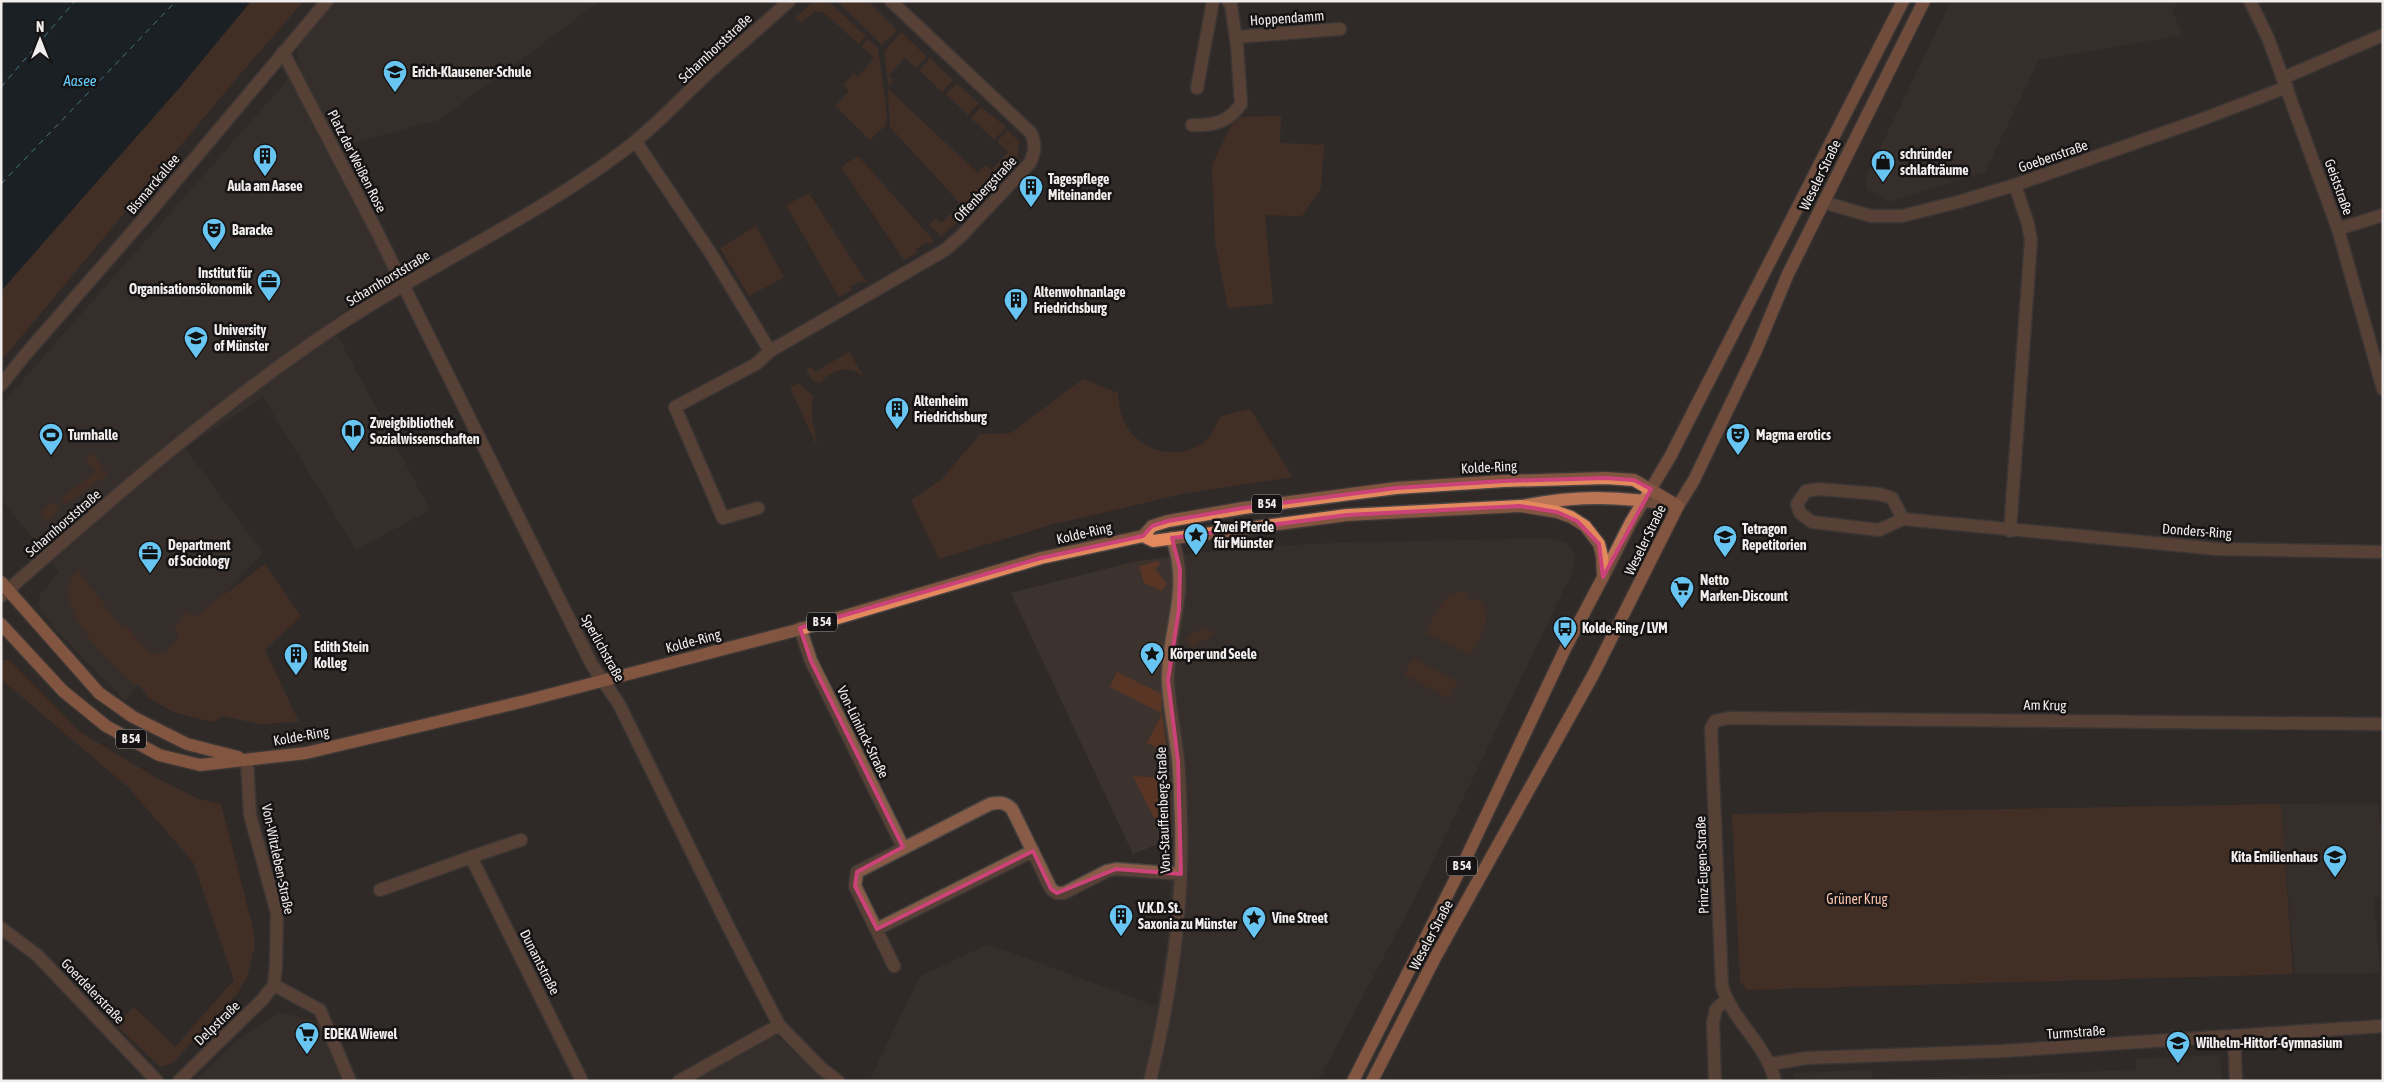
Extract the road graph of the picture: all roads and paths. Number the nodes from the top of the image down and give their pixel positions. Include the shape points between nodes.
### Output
1 (327, 1) edge
2 (789, 1) edge
3 (891, 1) edge
4 (1213, 1) edge
5 (1228, 1) edge
6 (1903, 1) edge
7 (1924, 1) edge
8 (2250, 1) edge
9 (1340, 29) dead end
10 (2383, 35) edge
11 (1236, 37) junction
12 (283, 52) junction
13 (2285, 82) junction
14 (1197, 88) dead end
15 (1192, 125) dead end
16 (636, 142) junction
17 (2015, 185) junction
18 (1824, 202) junction
19 (2383, 215) edge
20 (2338, 229) junction
21 (403, 285) junction
22 (770, 351) junction
23 (1, 386) edge
24 (2383, 389) edge
25 (1647, 495) junction
26 (1520, 506) junction
27 (1678, 506) junction
28 (758, 508) dead end
29 (1904, 520) junction
30 (2010, 531) junction
31 (1143, 536) junction
32 (1172, 538) junction
33 (2383, 552) edge
34 (1603, 577) junction
35 (3, 590) edge
36 (1, 624) edge
37 (800, 628) junction
38 (602, 682) junction
39 (2383, 724) edge
40 (1711, 728) joint
41 (247, 760) junction
42 (521, 840) dead end
43 (903, 847) junction
44 (1033, 851) junction
45 (470, 858) junction
46 (1180, 874) junction
47 (380, 890) dead end
48 (1, 928) edge
49 (877, 929) junction
50 (894, 966) dead end
51 (274, 985) junction
52 (1726, 1000) junction
53 (779, 1025) junction
54 (2383, 1026) edge
55 (2234, 1036) junction
56 (1771, 1064) junction
57 (157, 1081) edge
58 (179, 1081) edge
59 (350, 1081) edge
60 (582, 1081) edge
61 (679, 1081) edge
62 (838, 1081) edge
63 (1150, 1081) edge
64 (1353, 1081) edge
65 (1372, 1081) edge
66 (1715, 1081) edge
67 (1776, 1081) edge
68 (2236, 1081) edge

1 - 12 street, Bismarckallee
2 - 16 street, Scharnhorststraße via 706,74
3 - 22 street, Offenbergstraße via 1031,133 1035,152 1030,163 945,250
4 - 14 street
5 - 11 street, Hoppendamm
6 - 25 main road, Weseler Straße via 1699,401
7 - 18 main road, Weseler Straße
8 - 13 street, Geiststraße
9 - 11 street, Hoppendamm
10 - 13 street, Goebenstraße
11 - 15 street, Hoppendamm via 1241,104 1227,119 1206,126
12 - 21 street, Platz der Weißen Rose
12 - 23 street, Bismarckallee
13 - 17 street, Goebenstraße
13 - 20 street, Geiststraße
16 - 21 street, Scharnhorststraße via 537,208
16 - 22 street via 710,252
17 - 18 street, Goebenstraße via 1902,216 1871,216
17 - 30 street via 2031,240
18 - 27 main road, Weseler Straße via 1788,274 1751,362 1694,480
19 - 20 street
20 - 24 street, Geiststraße
21 - 35 street, Scharnhorststraße via 334,328 267,376 137,476
21 - 38 street, Sperlichstraße
22 - 28 street, Offenbergstraße via 756,364 675,407 722,518
25 - 26 main road, Kolde-Ring / B 54 via 1564,498
25 - 27 main road, Kolde-Ring / B 54
25 - 31 main road, Kolde-Ring / B 54 via 1634,480 1606,478 1504,480 1396,488 1168,520 1152,526
25 - 34 main road, Weseler Straße / B 54
26 - 32 main road, Kolde-Ring / B 54 via 1347,515
26 - 34 main road, Kolde-Ring / B 54 via 1564,514 1585,526 1598,544
27 - 65 main road, Weseler Straße / B 54 via 1593,676 1436,956
29 - 29 street, Donders-Ring via 1892,498 1879,494 1819,489 1806,492 1796,504 1800,513 1812,522 1879,530
29 - 30 street, Donders-Ring
30 - 33 street, Donders-Ring via 2217,548
31 - 32 main road, Kolde-Ring / B 54 via 1153,541
31 - 37 main road, Kolde-Ring / B 54 via 1042,558
32 - 46 street, Von-Stauffenberg-Straße via 1180,569 1179,609 1172,636 1168,680 1178,761
34 - 64 main road, Weseler Straße / B 54
35 - 41 main road, Kolde-Ring / B 54 via 100,693 126,712 187,744
36 - 41 main road, Kolde-Ring / B 54 via 63,691 106,726 151,751 200,766
37 - 38 main road, Kolde-Ring / B 54
37 - 43 street, Von-Lüninck-Straße via 811,662
38 - 41 main road, Kolde-Ring / B 54 via 306,753
38 - 53 street, Sperlichstraße via 619,704
39 - 40 street, Am Krug via 1729,718 1715,721
40 - 52 street, Prinz-Eugen-Straße via 1720,957
41 - 51 street, Von-Witzleben-Straße via 250,815 277,912
42 - 45 street
43 - 44 street via 1000,802 1012,809
43 - 49 street via 857,872 855,886
44 - 46 street via 1051,889 1057,893 1064,893 1116,869
44 - 49 street
45 - 47 street
45 - 60 street, Dunantstraße
46 - 63 street, Von-Stauffenberg-Straße via 1176,954
48 - 57 street, Goerdelerstraße via 37,955
49 - 50 street
51 - 58 street, Delpstraße
51 - 59 street via 320,1010
52 - 56 street, Prinz-Eugen-Straße
52 - 66 street via 1716,1009 1713,1023
53 - 61 street
53 - 62 street
54 - 55 street, Turmstraße
55 - 56 street, Turmstraße via 2004,1051 1806,1058
55 - 68 street
56 - 67 street, Prinz-Eugen-Straße

